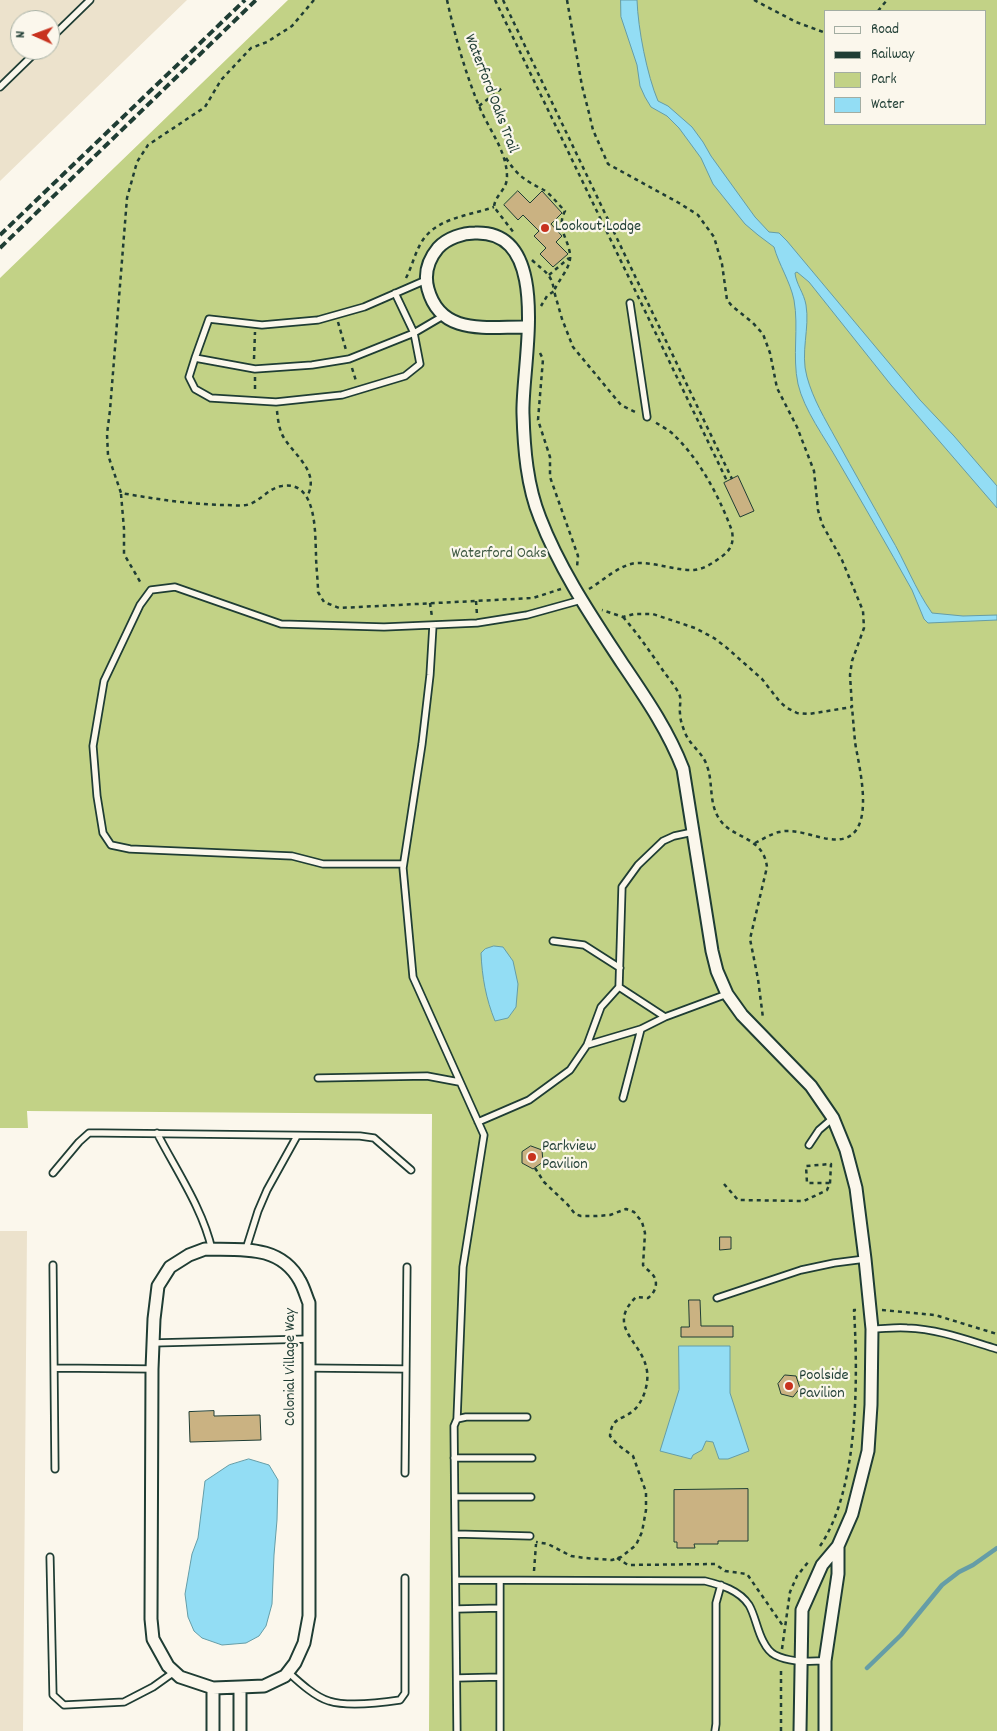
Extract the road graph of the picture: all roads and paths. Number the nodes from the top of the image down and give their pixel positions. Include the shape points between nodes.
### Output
1 (90, 0) edge
2 (314, 0) edge
3 (447, 0) edge
4 (495, 0) edge
5 (502, 0) edge
6 (567, 0) edge
7 (754, 0) edge
8 (887, 0) edge
9 (879, 10) edge
10 (60, 29) edge
11 (824, 32) edge
12 (28, 60) edge
13 (0, 87) edge
14 (502, 88) dead end
15 (479, 106) junction
16 (504, 156) junction
17 (518, 238) dead end
18 (528, 254) dead end
19 (570, 257) junction
20 (549, 275) junction
21 (426, 280) junction
22 (554, 291) junction
23 (395, 294) junction
24 (630, 303) dead end
25 (538, 311) dead end
26 (443, 316) junction
27 (528, 326) junction
28 (414, 333) junction
29 (538, 346) dead end
30 (195, 358) junction
31 (276, 402) junction
32 (647, 417) junction
33 (732, 479) dead end
34 (728, 481) dead end
35 (121, 493) junction
36 (307, 497) junction
37 (572, 576) junction
38 (147, 593) junction
39 (584, 596) junction
40 (476, 601) junction
41 (598, 608) dead end
42 (623, 618) junction
43 (477, 622) junction
44 (433, 625) junction
45 (852, 707) junction
46 (693, 832) junction
47 (755, 843) junction
48 (403, 864) junction
49 (553, 941) dead end
50 (620, 968) junction
51 (619, 987) junction
52 (727, 994) junction
53 (665, 1017) junction
54 (764, 1026) dead end
55 (641, 1029) junction
56 (587, 1045) junction
57 (318, 1078) dead end
58 (459, 1082) junction
59 (623, 1098) dead end
60 (834, 1118) junction
61 (478, 1122) junction
62 (157, 1133) junction
63 (297, 1136) junction
64 (809, 1145) dead end
65 (535, 1168) dead end
66 (411, 1170) dead end
67 (53, 1173) dead end
68 (830, 1183) junction
69 (724, 1184) dead end
70 (246, 1249) junction
71 (212, 1250) junction
72 (866, 1259) junction
73 (52, 1265) dead end
74 (407, 1266) dead end
75 (717, 1298) dead end
76 (881, 1301) dead end
77 (876, 1310) junction
78 (872, 1329) junction
79 (997, 1334) edge
80 (309, 1339) junction
81 (153, 1343) junction
82 (997, 1349) edge
83 (54, 1368) junction
84 (309, 1368) junction
85 (406, 1368) junction
86 (152, 1369) junction
87 (527, 1417) dead end
88 (457, 1419) junction
89 (454, 1458) junction
90 (532, 1458) dead end
91 (55, 1469) dead end
92 (405, 1473) dead end
93 (531, 1497) dead end
94 (455, 1498) junction
95 (456, 1534) junction
96 (530, 1536) joint
97 (536, 1542) junction
98 (838, 1546) junction
99 (816, 1552) dead end
100 (813, 1556) dead end
101 (50, 1557) dead end
102 (406, 1578) dead end
103 (457, 1580) junction
104 (500, 1581) junction
105 (534, 1581) junction
106 (721, 1585) junction
107 (500, 1608) junction
108 (457, 1609) junction
109 (782, 1658) junction
110 (825, 1661) junction
111 (800, 1662) junction
112 (174, 1672) junction
113 (288, 1672) junction
114 (500, 1677) junction
115 (457, 1678) junction
116 (213, 1688) junction
117 (240, 1688) junction
118 (213, 1731) edge
119 (240, 1731) edge
120 (457, 1731) edge
121 (500, 1731) edge
122 (715, 1731) edge
123 (781, 1731) edge
124 (800, 1731) edge
125 (825, 1731) edge

1 - 10 lane
2 - 35 path via 292,26 251,48 222,80 205,107 148,145 137,162 127,198 107,434 108,455
3 - 15 path, Waterford Oaks Trail via 456,40
4 - 34 path
5 - 33 path
6 - 45 path via 588,113 608,164 698,215 714,237 727,300 763,334 777,388 814,471 822,524 842,560 863,611 864,628 850,674
7 - 11 path
8 - 9 path
12 - 13 lane
14 - 15 path
15 - 16 path, Waterford Oaks Trail
16 - 17 path, Waterford Oaks Trail via 507,179 494,208
16 - 19 path via 515,172 525,181 543,189 565,211 562,230
18 - 20 path
19 - 20 path
19 - 22 path
20 - 22 path
21 - 23 lane
21 - 26 street via 432,302
21 - 27 street via 428,262 439,246 456,236 471,233 496,235 515,251 523,266 528,292
22 - 25 path
22 - 32 path via 573,347 621,405
23 - 28 lane
23 - 30 lane via 318,320 262,325 210,319
24 - 32 lane
26 - 27 street via 478,327
26 - 28 lane
27 - 37 street via 522,412 524,451 549,542
28 - 30 lane via 349,359 312,366 255,369
28 - 31 lane via 420,364 405,376 342,395
29 - 37 path via 542,359 538,420 550,457 550,477 578,556 578,565
30 - 31 lane via 189,376 195,389 211,398
31 - 36 path via 283,437 302,459 312,481
32 - 39 path via 673,434 704,475 728,520 734,540 732,546 725,555 706,567 693,570 635,563 618,570
35 - 36 path via 195,504 247,505 273,489 289,485
35 - 38 path via 124,554
36 - 40 path via 315,523 318,592 324,602 339,608
37 - 39 street
37 - 40 path via 564,588 533,598
38 - 44 lane via 175,587 281,624
38 - 48 lane via 104,682 93,746 103,833 111,845 130,849 292,856 323,864
39 - 43 lane via 527,615
39 - 46 street via 675,749 683,769
40 - 43 path
41 - 42 path
42 - 45 path via 634,614 654,614 708,634 762,679 784,705 797,713
42 - 47 path via 680,696 682,724 708,768 717,816 730,831
43 - 44 lane
44 - 48 lane via 422,744
45 - 47 path via 861,772 863,812 860,824 842,839 780,831
46 - 50 lane via 663,841 638,865 622,887
46 - 52 street via 712,951
47 - 54 path via 764,855 767,867 750,939
48 - 58 lane via 413,977
49 - 50 lane via 584,945
50 - 51 lane
51 - 53 lane
51 - 56 lane via 601,1007
52 - 53 lane
52 - 60 street via 746,1020 811,1086
53 - 55 lane
55 - 56 lane
55 - 59 lane
56 - 61 lane via 570,1070 529,1100
57 - 58 lane via 427,1076
58 - 61 lane
60 - 64 lane via 818,1130
60 - 72 street via 856,1188
61 - 88 lane via 484,1135 463,1267
62 - 63 lane
62 - 67 lane via 89,1133
62 - 71 lane via 208,1232
63 - 66 lane via 374,1138
63 - 70 lane via 261,1204
65 - 97 path via 574,1214 610,1215 626,1210 639,1216 645,1232 643,1265 654,1276 656,1289 648,1298 636,1297 627,1306 623,1322 627,1334 644,1358 648,1383 636,1410 616,1420 610,1436 633,1456 646,1492 642,1532 636,1545 612,1560 571,1556 548,1544
68 - 68 path via 807,1183 806,1166 831,1164
68 - 69 path via 827,1190 804,1201 738,1200
70 - 71 street, Colonial Village Way
70 - 80 street, Colonial Village Way via 269,1253 296,1274 309,1303
71 - 81 street, Colonial Village Way via 189,1255 170,1268 158,1286
72 - 75 lane via 801,1270
72 - 77 street
73 - 83 lane
74 - 85 lane
76 - 77 path
77 - 78 street
77 - 79 path via 935,1315
77 - 99 path via 854,1310 856,1391 849,1463 839,1507
78 - 82 lane via 929,1330
78 - 98 street via 868,1451 852,1514
80 - 81 lane
80 - 84 street, Colonial Village Way
81 - 86 street, Colonial Village Way
83 - 86 lane
83 - 91 lane
84 - 85 lane
84 - 113 street, Colonial Village Way via 309,1616 304,1643
85 - 92 lane
86 - 112 street, Colonial Village Way via 150,1619 153,1639
87 - 88 lane
88 - 89 lane
89 - 90 lane
89 - 94 lane
93 - 94 lane
94 - 95 lane
95 - 96 lane
95 - 103 lane
96 - 97 path
97 - 105 path
98 - 110 street via 838,1574
98 - 111 street via 822,1566 802,1610
100 - 109 path via 797,1576 790,1592
101 - 112 lane via 53,1695 58,1700 64,1705 124,1702
102 - 113 lane via 405,1693 400,1700 376,1703 329,1701 305,1688
103 - 104 lane
103 - 108 lane
104 - 105 lane
104 - 107 lane
105 - 106 lane via 705,1582
106 - 109 lane via 740,1594 749,1605 768,1650
106 - 122 lane via 716,1603
107 - 108 lane
107 - 114 lane
108 - 115 lane
109 - 111 lane
109 - 123 path
110 - 111 lane
110 - 125 street
111 - 124 street
112 - 116 street, Colonial Village Way
113 - 117 street, Colonial Village Way via 264,1686
114 - 115 lane
114 - 121 lane
115 - 120 lane
116 - 117 street, Colonial Village Way
116 - 118 street
117 - 119 street

